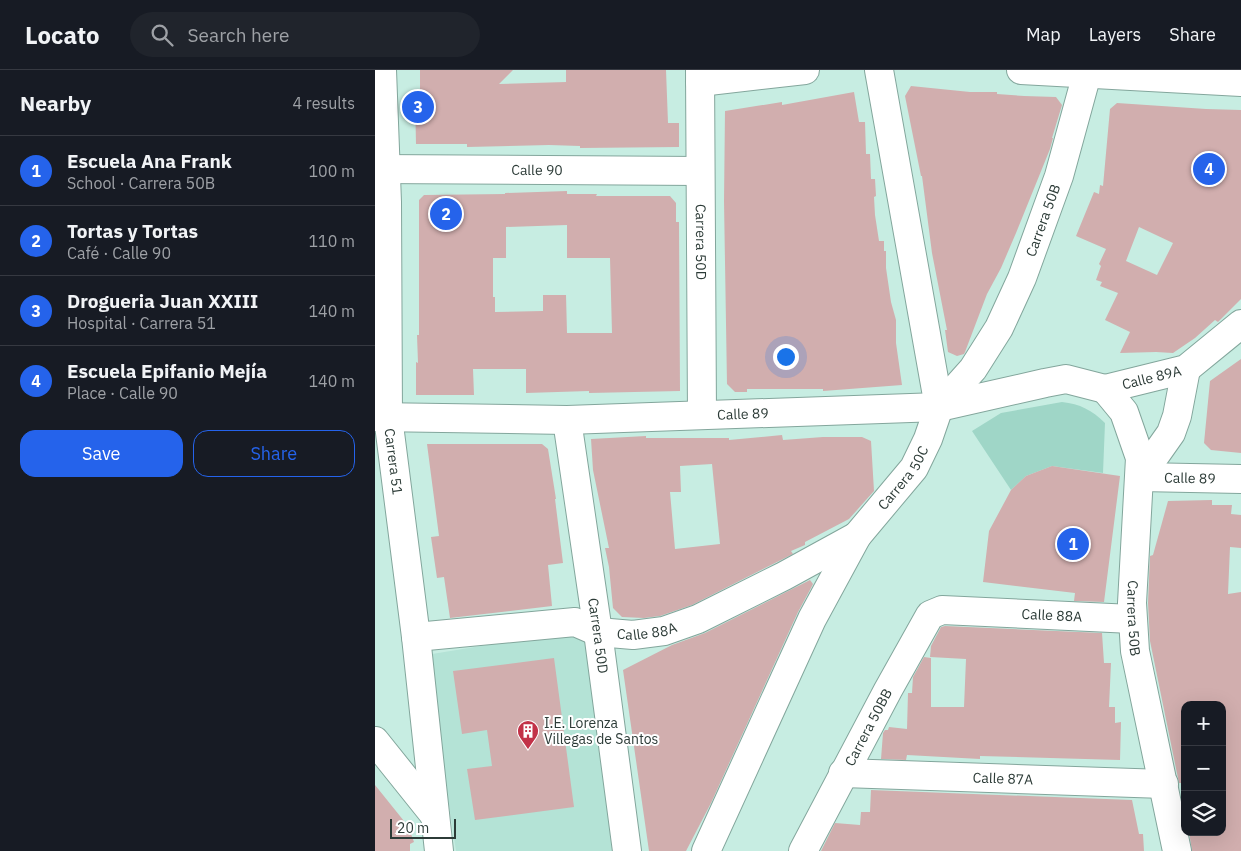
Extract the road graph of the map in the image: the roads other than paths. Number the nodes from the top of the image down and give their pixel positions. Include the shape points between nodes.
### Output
1 (382, 70) edge
2 (805, 70) edge
3 (879, 70) edge
4 (1021, 70) edge
5 (1088, 72) edge
6 (700, 76) edge
7 (1241, 82) edge
8 (380, 169) edge
9 (700, 171) junction
10 (1241, 324) edge
11 (1186, 370) junction
12 (1105, 390) junction
13 (939, 407) junction
14 (702, 415) junction
15 (382, 417) edge
16 (567, 420) junction
17 (1140, 477) junction
18 (1241, 479) edge
19 (857, 536) junction
20 (942, 610) joint
21 (1132, 619) junction
22 (598, 632) junction
23 (417, 637) junction
24 (375, 742) edge
25 (843, 773) junction
26 (1164, 784) junction
27 (435, 816) junction
28 (439, 851) edge
29 (627, 851) edge
30 (706, 851) edge
31 (803, 851) edge
32 (1177, 851) edge

1 - 8 street, Carrera 51
2 - 6 street
3 - 13 street, Carrera 50C
4 - 5 street
5 - 7 street
5 - 13 street, Carrera 50B via 1059,176 1022,278 999,328 973,369
6 - 9 street, Carrera 50D
8 - 9 street, Calle 90
8 - 15 street, Carrera 51 via 389,316
9 - 14 street, Carrera 50D
10 - 11 street, Calle 89A
11 - 12 street, Calle 89A
11 - 17 street via 1171,433
12 - 13 street, Calle 89 via 1066,379
12 - 17 street, Carrera 50B via 1124,412 1140,458
13 - 14 street, Calle 89
13 - 19 street, Carrera 50C via 914,468
14 - 16 street, Calle 89
15 - 16 street, Calle 89
15 - 23 street, Carrera 51
16 - 22 street, Carrera 50D
17 - 18 street, Calle 89
17 - 21 street, Carrera 50B
19 - 22 street, Calle 88A via 697,619 664,631 633,635
19 - 30 street, Carrera 50C via 812,620
20 - 21 street, Calle 88A
20 - 25 street, Carrera 50BB via 930,615
21 - 26 street, Carrera 50B via 1135,651
22 - 23 street, Calle 88A via 575,622
22 - 29 street, Carrera 50D
23 - 27 street, Carrera 51
24 - 27 street
25 - 26 street, Calle 87A
25 - 31 street, Carrera 50BB
26 - 32 street, Carrera 50B
27 - 28 street, Carrera 51

